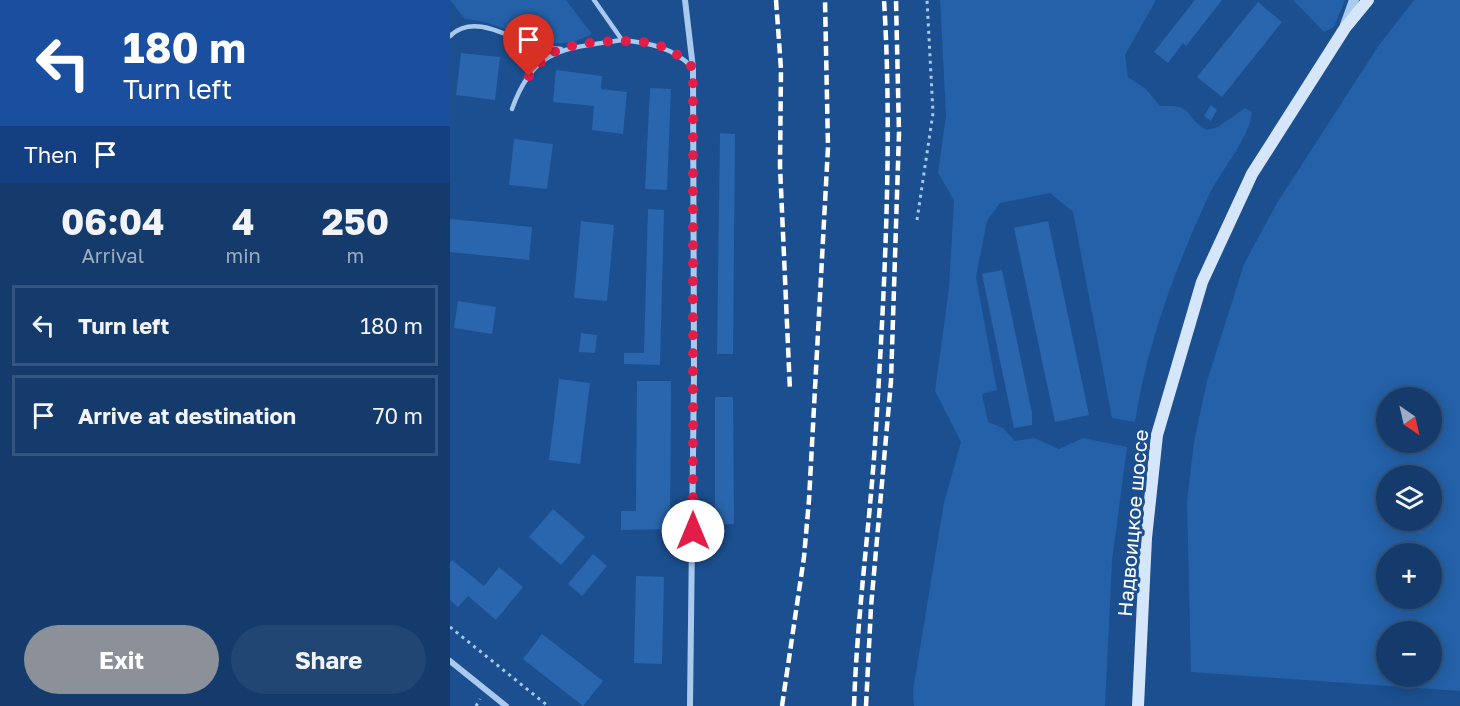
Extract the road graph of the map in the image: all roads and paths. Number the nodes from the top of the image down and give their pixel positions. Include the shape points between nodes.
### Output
1 (594, 0) edge
2 (685, 0) edge
3 (927, 0) edge
4 (1354, 0) edge
5 (1368, 0) edge
6 (1345, 28) junction
7 (450, 36) edge
8 (622, 40) junction
9 (561, 49) junction
10 (693, 68) junction
11 (512, 109) dead end
12 (917, 220) dead end
13 (450, 627) edge
14 (450, 661) edge
15 (506, 706) edge
16 (548, 706) edge
17 (690, 706) edge
18 (1138, 706) edge

1 - 8 lane
2 - 10 street
3 - 12 path via 933,113
4 - 6 street
5 - 6 main road, Надвоицкое шоссе
6 - 18 main road, Надвоицкое шоссе via 1252,174 1202,282 1157,435 1146,538
7 - 9 lane via 455,31 478,26 506,32 530,44
8 - 9 lane
8 - 10 lane via 657,45 682,56
9 - 11 lane via 538,63 520,88
10 - 17 street
13 - 16 path
14 - 15 street

